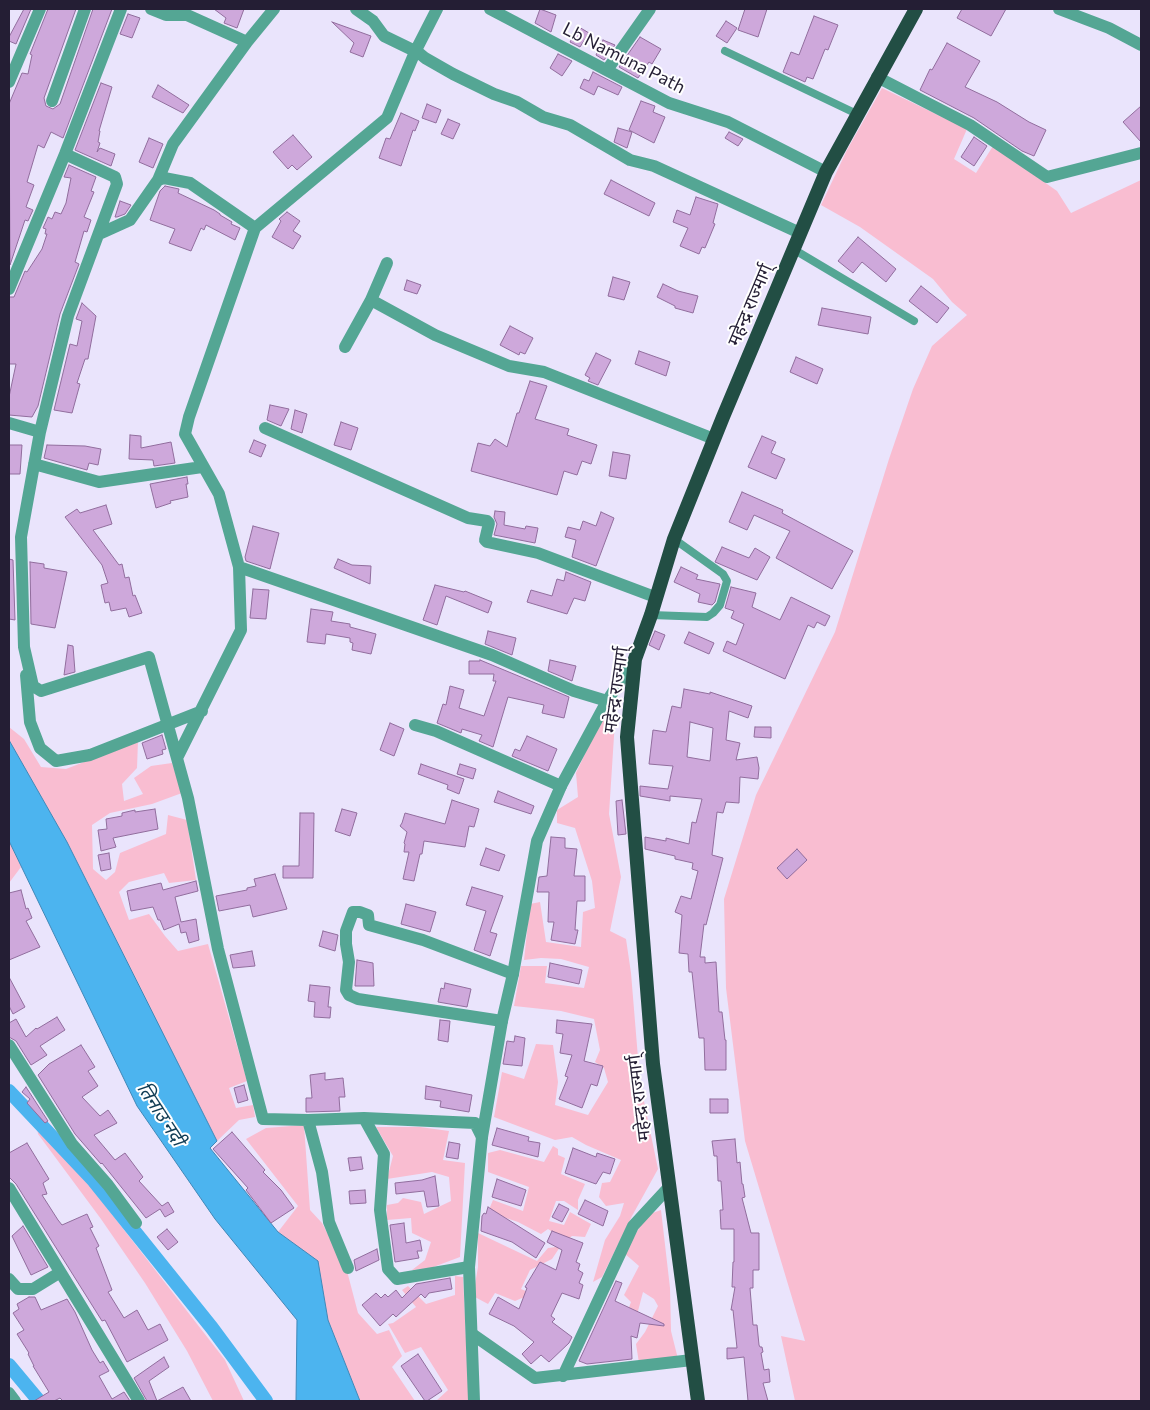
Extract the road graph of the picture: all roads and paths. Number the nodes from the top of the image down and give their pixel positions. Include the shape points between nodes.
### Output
1 (40, 9) edge
2 (85, 9) edge
3 (121, 9) edge
4 (151, 9) edge
5 (274, 9) edge
6 (356, 9) edge
7 (437, 9) edge
8 (490, 9) edge
9 (650, 9) edge
10 (916, 9) edge
11 (1059, 9) edge
12 (247, 42) junction
13 (1141, 44) edge
14 (725, 51) dead end
15 (416, 52) junction
16 (607, 70) junction
17 (877, 77) junction
18 (9, 82) edge
19 (52, 101) dead end
20 (857, 114) junction
21 (1141, 153) edge
22 (65, 154) junction
23 (826, 172) junction
24 (158, 180) junction
25 (255, 228) junction
26 (800, 233) junction
27 (99, 234) junction
28 (794, 248) junction
29 (387, 263) dead end
30 (10, 284) edge
31 (370, 300) junction
32 (914, 321) dead end
33 (345, 347) dead end
34 (9, 423) edge
35 (264, 428) dead end
36 (40, 432) junction
37 (714, 439) junction
38 (34, 464) junction
39 (202, 467) junction
40 (674, 539) junction
41 (238, 567) junction
42 (655, 597) junction
43 (651, 614) junction
44 (24, 647) junction
45 (635, 659) junction
46 (607, 701) junction
47 (202, 711) junction
48 (168, 725) junction
49 (415, 725) dead end
50 (177, 758) junction
51 (561, 786) junction
52 (513, 974) junction
53 (502, 1021) junction
54 (9, 1045) edge
55 (364, 1118) junction
56 (308, 1120) junction
57 (482, 1137) junction
58 (669, 1187) junction
59 (9, 1188) edge
60 (136, 1223) dead end
61 (469, 1267) junction
62 (348, 1268) dead end
63 (59, 1273) junction
64 (9, 1279) edge
65 (472, 1334) junction
66 (692, 1360) junction
67 (563, 1376) junction
68 (9, 1393) edge
69 (15, 1401) edge
70 (139, 1401) edge
71 (474, 1401) edge
72 (698, 1401) edge

1 - 18 street
2 - 19 street
3 - 22 street
4 - 12 street via 166,15 187,14
5 - 12 street
6 - 15 street via 384,36
7 - 15 street
8 - 16 street, Lb Namuna Path
9 - 16 street
10 - 17 highway, महेन्द्र राज्मार्ग्
11 - 13 street
12 - 24 street via 173,144
14 - 20 lane
15 - 25 street via 387,118
15 - 26 street via 486,90 543,117 570,125 630,160 654,166
16 - 23 street, Lb Namuna Path via 669,103 728,122
17 - 20 highway, महेन्द्र राज्मार्ग्
17 - 21 street via 970,124 1046,177
20 - 23 highway, महेन्द्र राज्मार्ग्
22 - 27 street via 115,178 116,184
22 - 30 street
23 - 26 highway, महेन्द्र राज्मार्ग्
24 - 25 street via 164,178 190,183
24 - 27 street via 130,220
25 - 39 street via 185,434
26 - 28 highway, महेन्द्र राज्मार्ग्
27 - 36 street via 68,316
28 - 32 lane
28 - 37 highway, महेन्द्र राज्मार्ग्
29 - 31 street
31 - 33 street
31 - 37 street via 435,335 509,366 544,372
34 - 36 street
35 - 42 street via 468,518 487,521 487,542 538,553
36 - 38 street
37 - 40 highway, महेन्द्र राज्मार्ग्
38 - 39 street via 99,482
38 - 44 street via 21,537
39 - 41 street via 219,494
40 - 42 highway, महेन्द्र राज्मार्ग्
40 - 43 lane via 723,574 727,581 720,605 707,617
41 - 46 street via 492,656 574,691
41 - 47 street via 241,630
42 - 43 highway, महेन्द्र राज्मार्ग्
43 - 45 highway, महेन्द्र राज्मार्ग्
44 - 48 street via 33,686 41,691 149,657
44 - 48 street via 30,722 40,748 56,761 90,755
45 - 46 street
45 - 58 highway, महेन्द्र राज्मार्ग् via 627,737 653,1064
46 - 51 street
47 - 48 street
47 - 50 street
48 - 50 street
49 - 51 street via 436,731
50 - 56 street via 218,948 263,1119
51 - 52 street via 536,841
52 - 53 street
52 - 53 street via 423,940 369,925 368,916 360,912 353,912 346,932 349,962 346,990 349,995
53 - 57 street
54 - 60 street via 72,1144
55 - 56 street
55 - 57 street via 475,1123
55 - 61 street via 384,1154 380,1210 388,1270 397,1279
56 - 62 street via 322,1172 329,1222
57 - 61 street
58 - 66 highway, महेन्द्र राज्मार्ग्
58 - 67 street via 632,1226
59 - 63 street
61 - 65 street
63 - 64 street via 33,1289 18,1289
63 - 70 street
65 - 67 street via 535,1378
65 - 71 street
66 - 67 street
66 - 72 highway, महेन्द्र राज्मार्ग्
68 - 69 street

